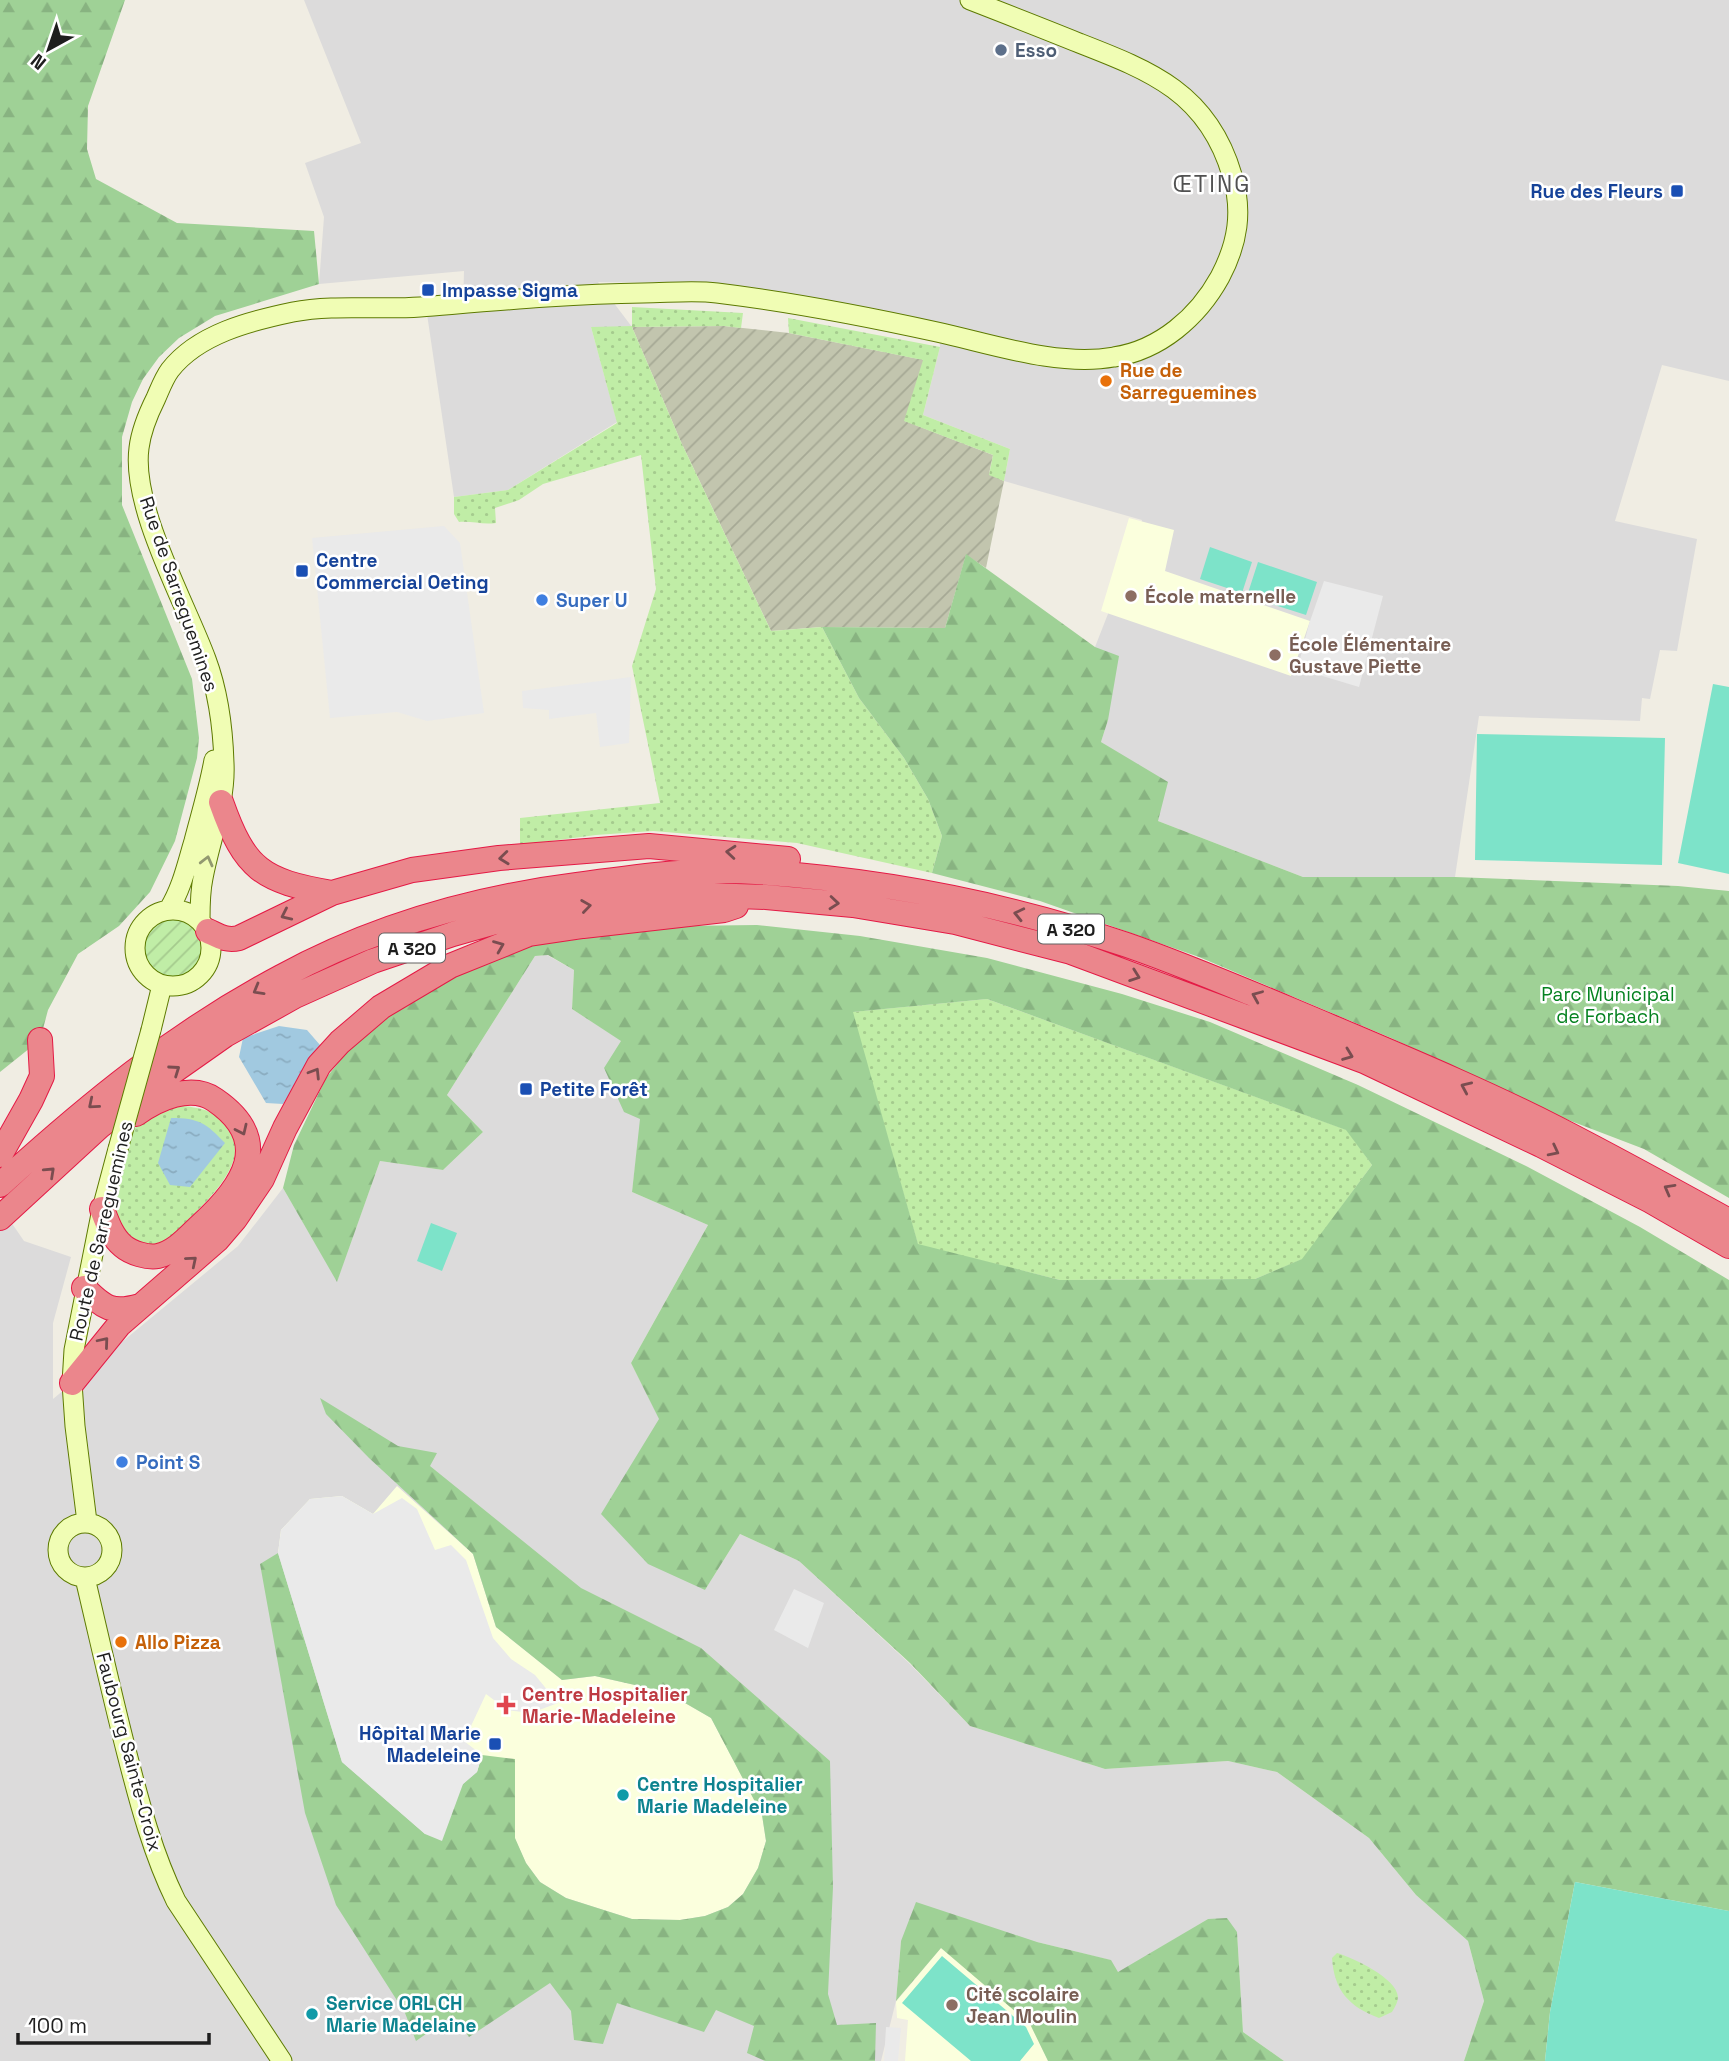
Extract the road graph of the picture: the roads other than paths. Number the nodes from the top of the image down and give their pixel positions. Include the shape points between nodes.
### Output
1 (970, 0) edge
2 (214, 799) junction
3 (332, 893) junction
4 (940, 895) junction
5 (766, 897) junction
6 (169, 909) junction
7 (204, 925) junction
8 (162, 985) junction
9 (40, 1040) dead end
10 (100, 1126) junction
11 (0, 1155) edge
12 (0, 1185) edge
13 (102, 1209) junction
14 (0, 1218) edge
15 (1729, 1222) edge
16 (1729, 1246) edge
17 (85, 1288) junction
18 (140, 1306) junction
19 (72, 1383) junction
20 (87, 1522) junction
21 (85, 1578) junction
22 (282, 2061) edge

1 - 2 main road, Rue de Sarreguemines via 1132,64 1164,81 1212,127 1233,179 1239,220 1232,253 1197,310 1152,347 1114,358 1067,360 865,316 711,292 566,294 298,311 238,326 198,344 169,371 147,416 139,447 139,472 154,532 208,665 225,768
2 - 3 highway via 256,867 290,886
2 - 6 main road
7 -> 2 main road via 202,879
4 -> 3 highway via 883,872 649,846 412,870
3 -> 7 highway via 239,938 221,938
4 -> 12 highway, A 320 via 754,872 652,874 516,893 446,909 363,939 206,1019 121,1080
15 -> 4 highway, A 320 via 1550,1125 1212,976 1110,940
10 -> 5 highway, A 320 via 225,1035 295,996 373,961 520,915 654,897
5 -> 16 highway, A 320 via 955,922 1071,952 1201,999 1364,1061 1627,1188
18 -> 5 highway via 235,1219 262,1179 320,1065 381,1007 450,966 529,934 724,910
6 - 7 main road via 186,912
6 - 8 main road via 148,918 135,938 137,961
7 - 8 main road via 211,943 206,967 187,983
8 - 13 main road, Route de Sarreguemines, bridge
9 - 11 highway via 42,1076
10 -> 13 highway via 119,1125 155,1101 189,1093 209,1096 229,1110 243,1128 249,1150 236,1189 176,1248 157,1256 123,1247
14 -> 10 highway, A 320
13 - 17 main road, Route de Sarreguemines
17 - 18 highway via 109,1308 122,1311
17 - 19 main road, Route de Sarreguemines
19 -> 18 highway via 104,1341
19 - 20 main road, Route de Sarreguemines
20 - 21 main road via 99,1525 112,1544 111,1560 101,1573
20 - 21 main road via 70,1526 59,1539 57,1553 62,1566
21 - 22 main road, Faubourg Sainte-Croix via 145,1827 163,1873

